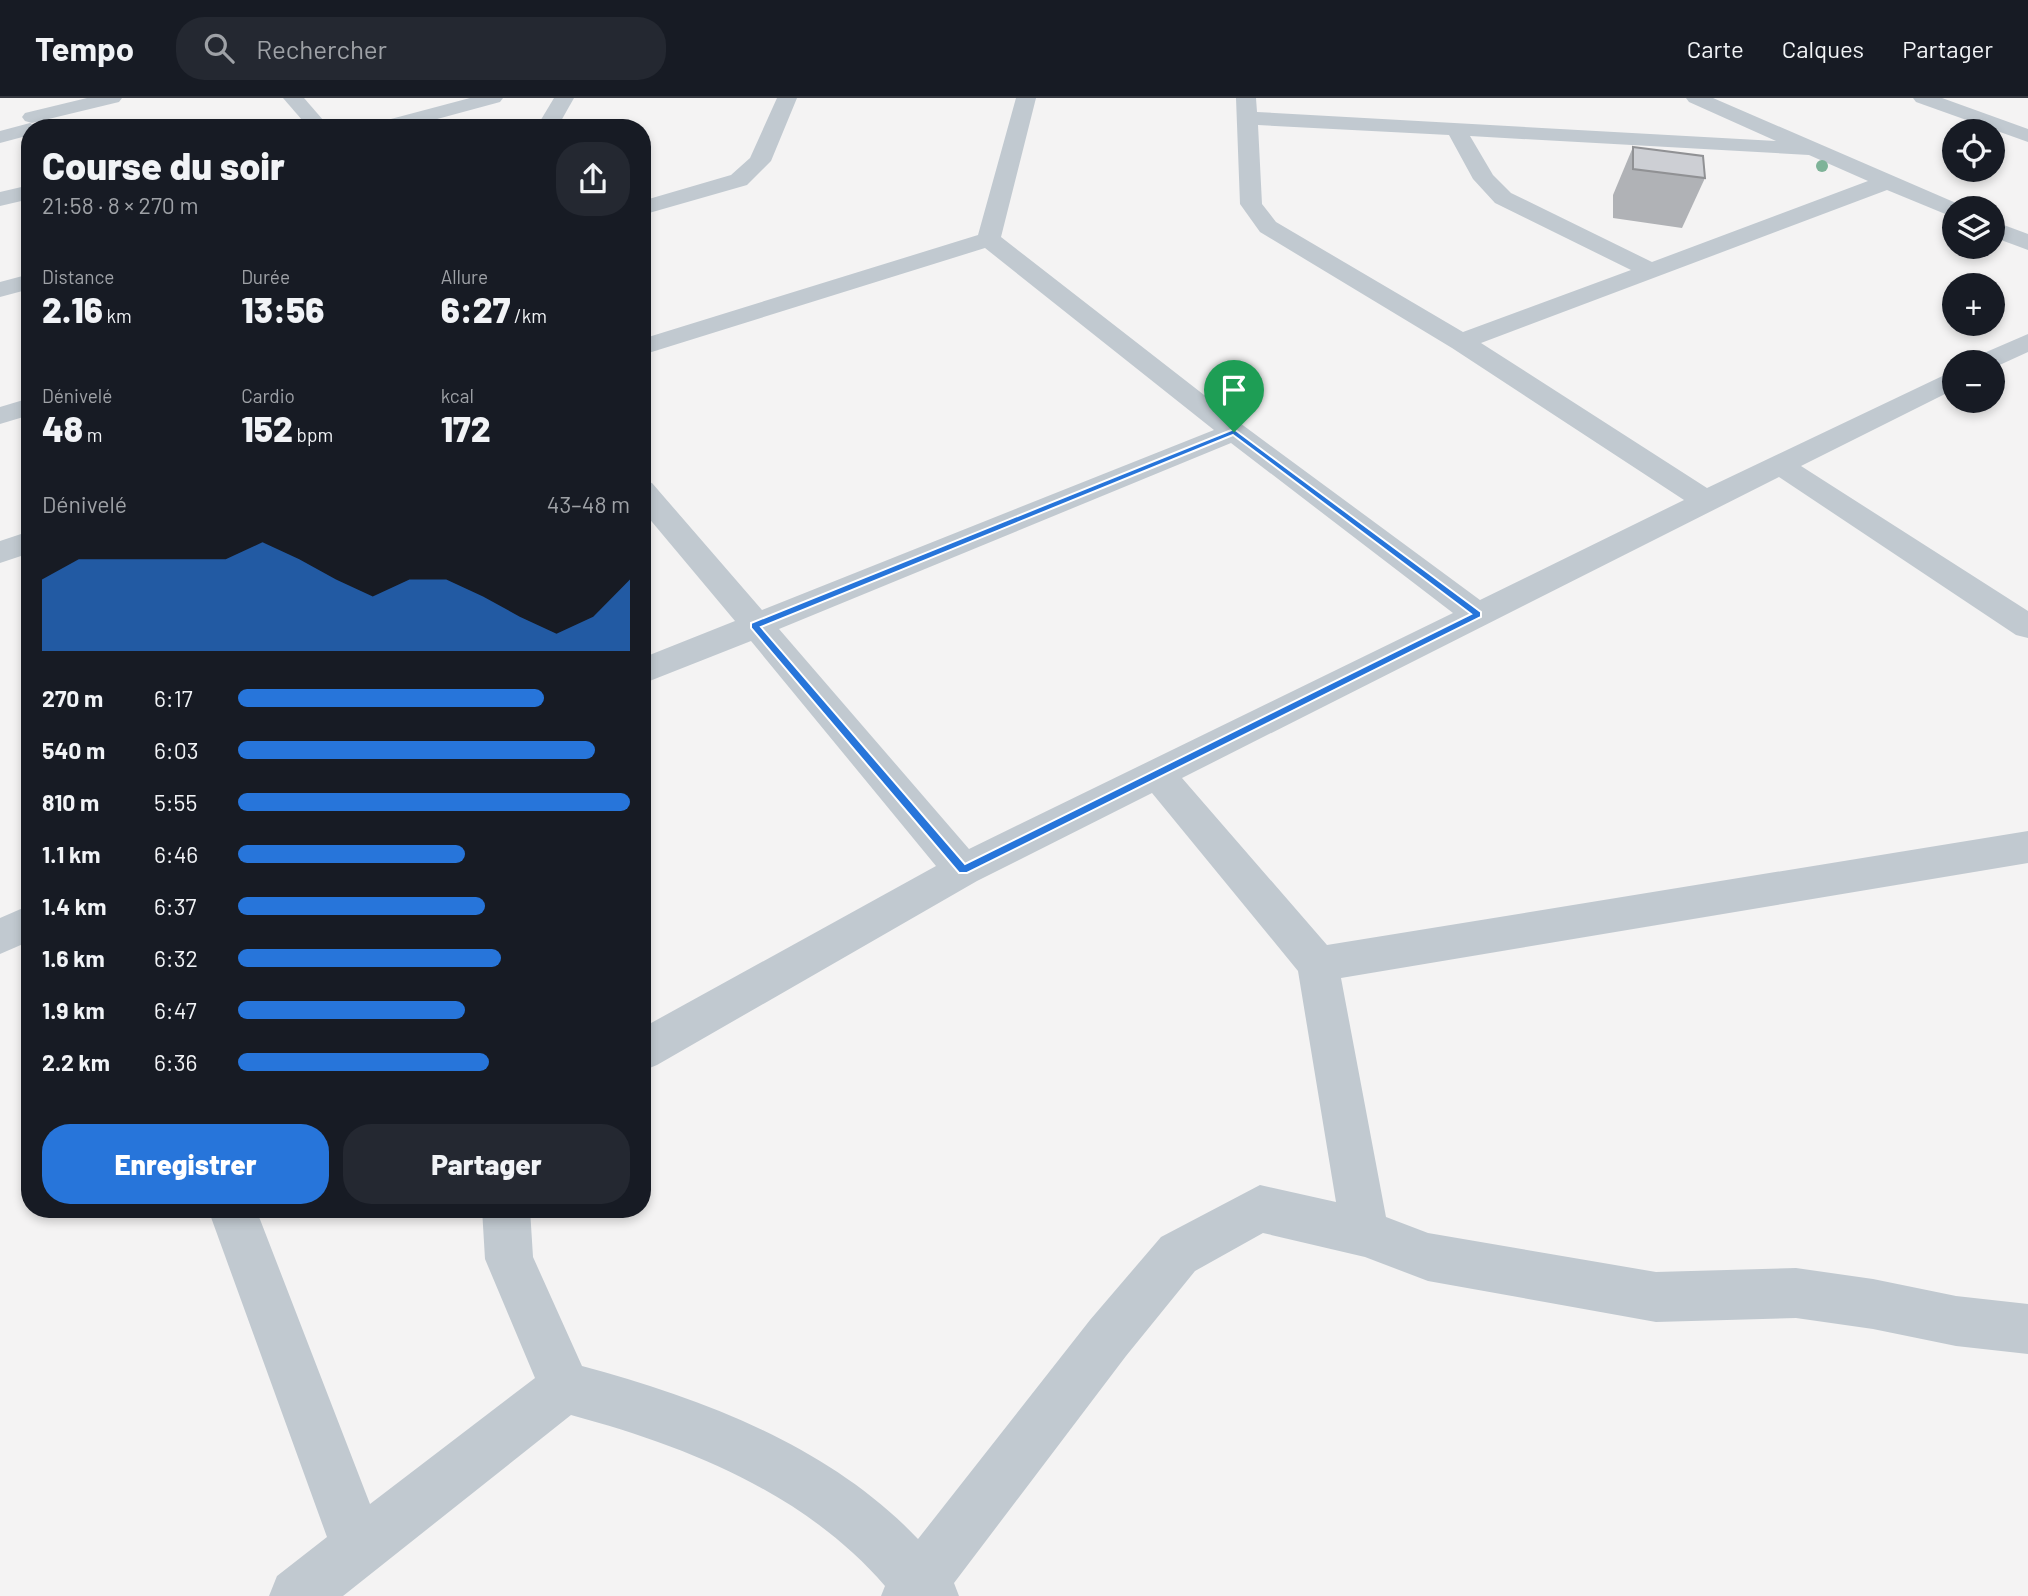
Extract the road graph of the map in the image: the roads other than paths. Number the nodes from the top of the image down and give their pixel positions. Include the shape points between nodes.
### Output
1 (21, 98) edge
2 (112, 98) edge
3 (293, 98) edge
4 (493, 98) edge
5 (564, 98) edge
6 (788, 98) edge
7 (1026, 98) edge
8 (1696, 98) edge
9 (1923, 98) edge
10 (1247, 108) edge
11 (32, 119) edge
12 (54, 119) edge
13 (312, 119) edge
14 (413, 119) edge
15 (551, 119) edge
16 (21, 130) edge
17 (1456, 130) junction
18 (2028, 136) edge
19 (0, 137) edge
20 (1811, 149) junction
21 (1887, 182) junction
22 (21, 193) edge
23 (0, 199) edge
24 (651, 205) edge
25 (1942, 205) edge
26 (2005, 233) edge
27 (989, 239) junction
28 (2028, 243) edge
29 (1650, 270) junction
30 (21, 284) edge
31 (0, 290) edge
32 (1461, 342) junction
33 (2028, 342) edge
34 (651, 344) edge
35 (2005, 353) edge
36 (2005, 363) edge
37 (2028, 371) edge
38 (1942, 384) edge
39 (21, 409) edge
40 (0, 416) edge
41 (1234, 432) junction
42 (1780, 465) junction
43 (651, 501) edge
44 (1706, 501) junction
45 (21, 544) edge
46 (0, 552) edge
47 (1478, 615) junction
48 (755, 626) junction
49 (2028, 627) edge
50 (651, 669) edge
51 (1157, 774) junction
52 (2028, 847) edge
53 (963, 870) junction
54 (21, 926) edge
55 (0, 937) edge
56 (1318, 964) junction
57 (651, 1046) edge
58 (235, 1218) edge
59 (507, 1218) edge
60 (1365, 1233) junction
61 (2028, 1329) edge
62 (565, 1387) junction
63 (359, 1548) junction
64 (920, 1591) edge
65 (297, 1596) edge

1 - 11 street
2 - 12 street
3 - 13 street
4 - 14 street
5 - 15 street
6 - 24 street via 760,161 739,180
7 - 27 street
8 - 20 street
9 - 18 street
10 - 17 street
10 - 32 street via 1251,204 1262,221
16 - 19 street
17 - 20 street
17 - 29 street via 1484,178 1503,198
20 - 21 street
21 - 25 street
21 - 29 street
22 - 23 street
26 - 28 street
27 - 34 street
27 - 41 street
29 - 32 street
30 - 31 street
32 - 44 street
33 - 35 street
36 - 37 street
38 - 42 street
39 - 40 street
41 - 47 street
41 - 48 street
42 - 44 street
42 - 49 street
43 - 48 street
44 - 47 street
45 - 46 street
47 - 51 street
48 - 50 street
48 - 53 street
51 - 53 street
51 - 56 street
52 - 56 street
53 - 57 street
54 - 55 street
56 - 60 street
58 - 63 street
59 - 62 street via 509,1259
60 - 61 street via 1428,1257 1656,1297 1797,1293
60 - 64 street via 1260,1209 1178,1255 1108,1338
62 - 63 street
62 - 64 street via 736,1444 850,1513
63 - 65 street

